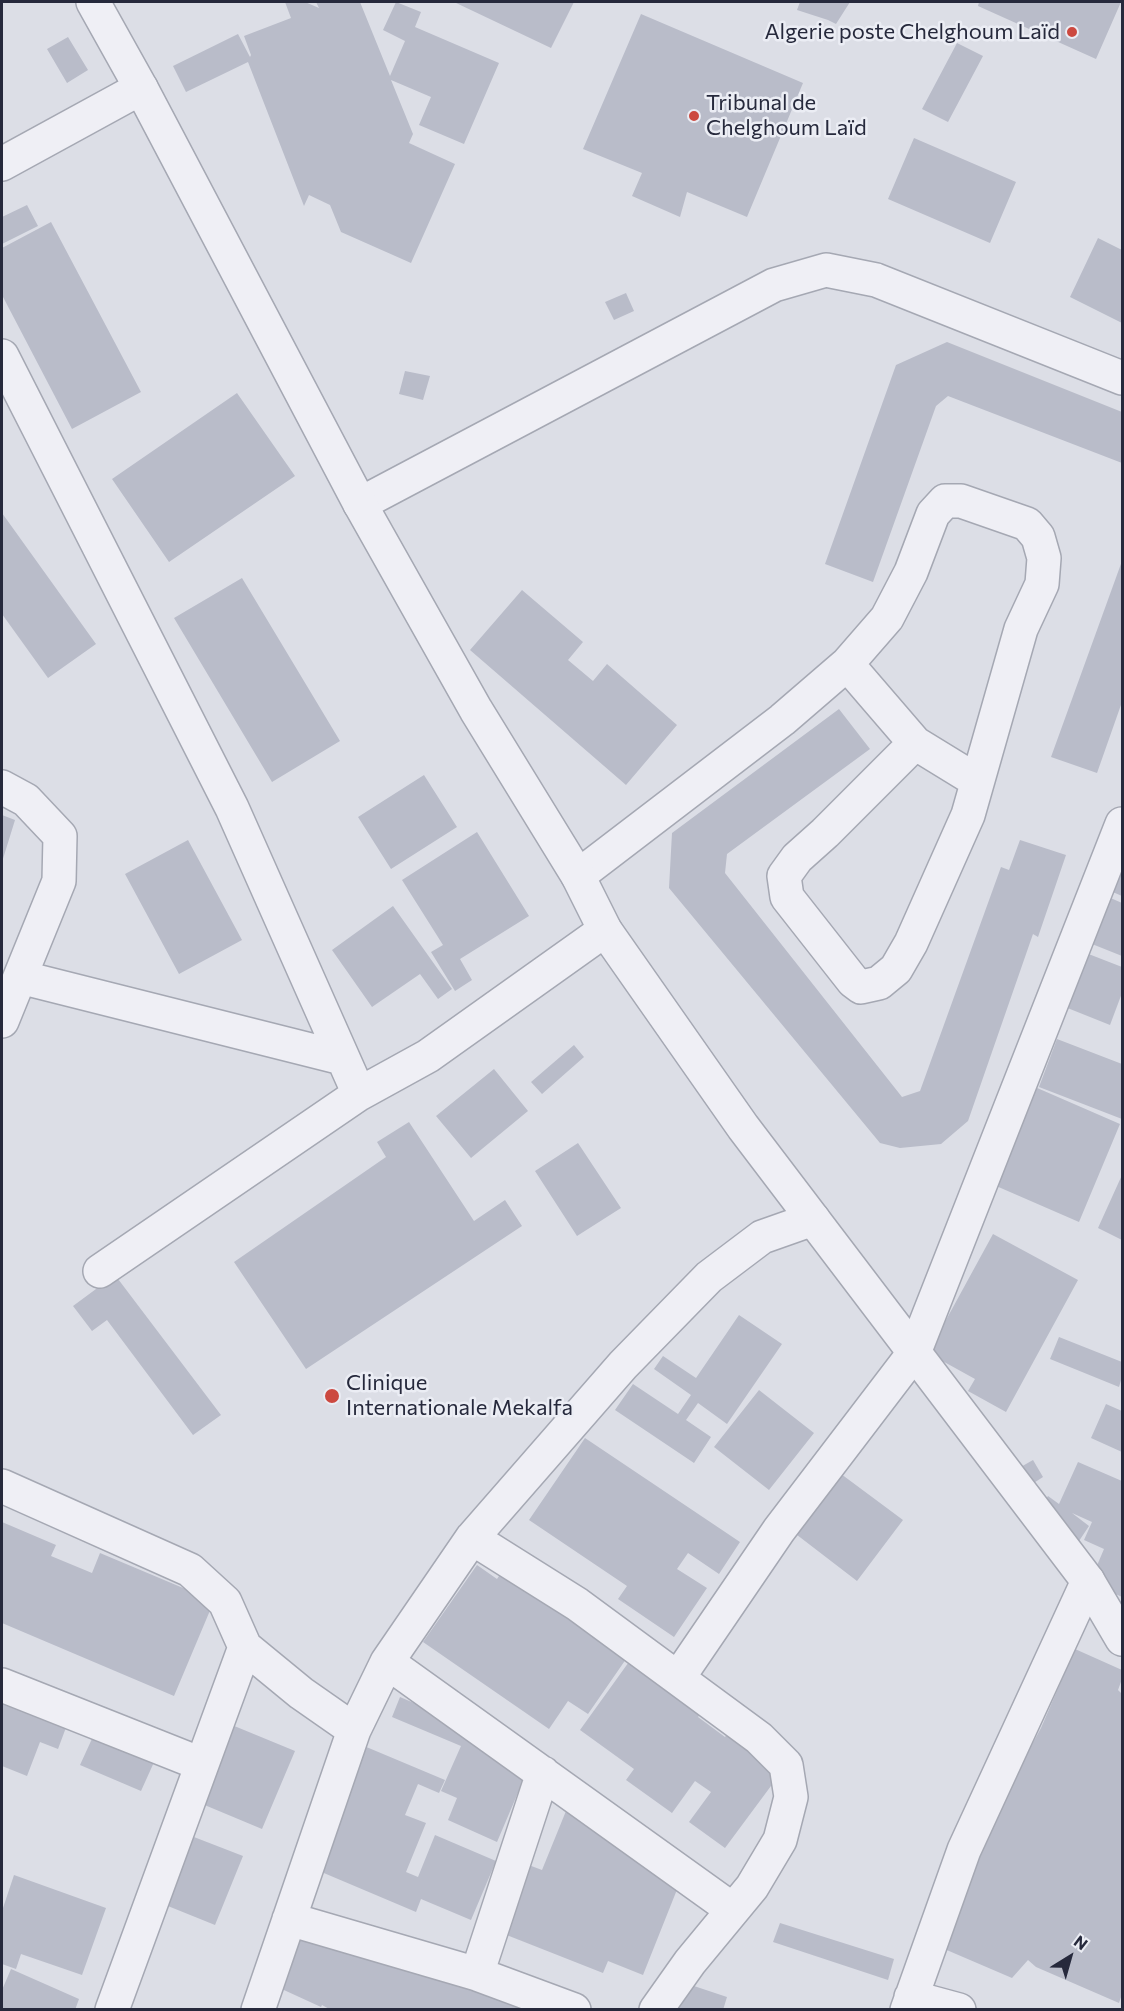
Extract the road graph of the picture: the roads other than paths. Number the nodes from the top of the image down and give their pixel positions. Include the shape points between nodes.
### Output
1 (93, 2) edge
2 (141, 88) junction
3 (2, 164) edge
4 (2, 356) edge
5 (1122, 378) edge
6 (360, 504) junction
7 (847, 664) junction
8 (915, 743) junction
9 (977, 781) junction
10 (2, 787) edge
11 (1122, 824) edge
12 (578, 876) junction
13 (605, 930) junction
14 (20, 977) junction
15 (2, 1021) edge
16 (342, 1058) junction
17 (359, 1094) junction
18 (813, 1219) junction
19 (100, 1271) dead end
20 (914, 1353) junction
21 (2, 1486) edge
22 (472, 1538) junction
23 (1088, 1581) junction
24 (1122, 1639) edge
25 (244, 1647) junction
26 (387, 1662) junction
27 (678, 1678) junction
28 (2, 1685) edge
29 (354, 1730) junction
30 (201, 1764) junction
31 (543, 1773) junction
32 (733, 1910) junction
33 (289, 1919) junction
34 (477, 1974) junction
35 (909, 2003) edge
36 (112, 2010) edge
37 (258, 2010) edge
38 (574, 2010) edge
39 (656, 2010) edge
40 (959, 2010) edge

1 - 2 street
2 - 3 street
2 - 6 street
4 - 16 street via 232,808
5 - 6 street via 876,280 826,270 774,285
6 - 12 street via 476,710
7 - 8 street
7 - 9 street via 888,618 933,514 945,501 961,501 1027,524 1038,537 1044,558 1042,584 1021,629
7 - 12 street via 782,720
8 - 9 street
8 - 9 street via 797,858 784,876 787,897 861,987 879,983 896,969 911,943 968,815
10 - 14 street via 26,800 60,836 59,881
11 - 20 street
12 - 13 street
13 - 17 street via 428,1056
13 - 18 street via 743,1127
14 - 15 street
14 - 16 street
16 - 17 street
17 - 19 street
18 - 20 street
18 - 22 street via 762,1237 710,1277 623,1365
20 - 23 street
20 - 27 street via 779,1530
21 - 25 street via 189,1570 225,1602
22 - 26 street
22 - 27 street via 578,1604
23 - 24 street
23 - 35 street via 964,1850
25 - 29 street
25 - 30 street
26 - 29 street
26 - 31 street
27 - 32 street via 759,1738 786,1765 791,1797 780,1840
28 - 30 street
29 - 33 street
30 - 36 street
31 - 32 street
31 - 34 street
32 - 39 street
33 - 34 street
33 - 37 street
34 - 38 street
35 - 40 street

